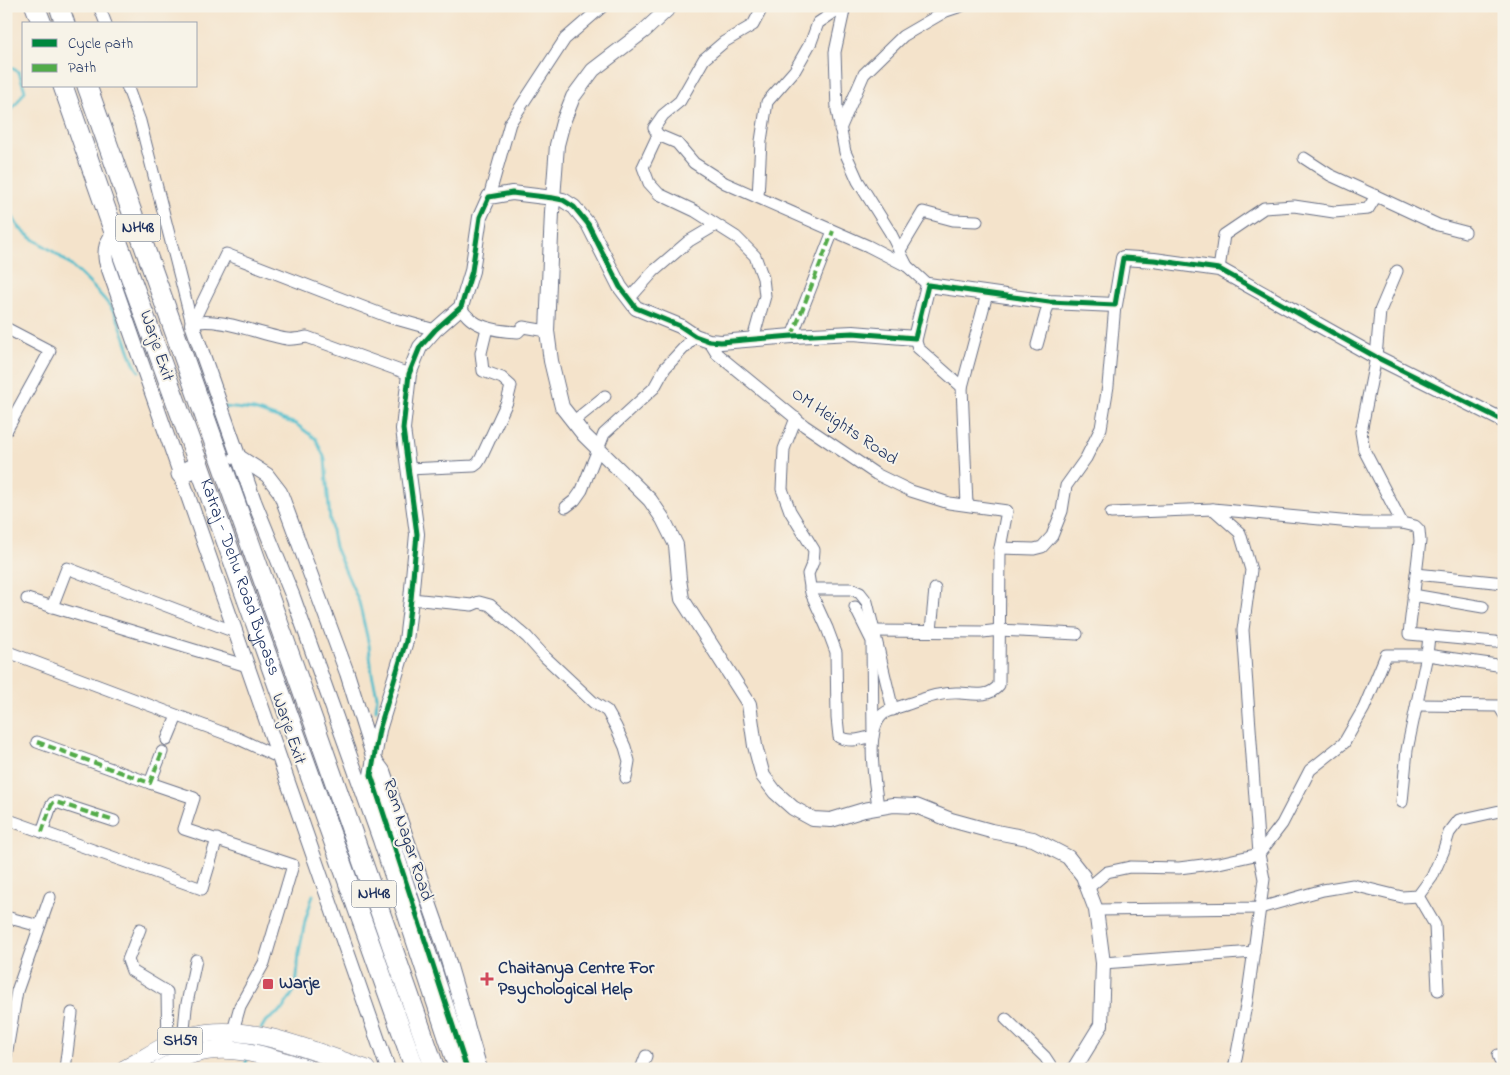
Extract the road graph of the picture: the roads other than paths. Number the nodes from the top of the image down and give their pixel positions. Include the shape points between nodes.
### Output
1 (36, 6) edge
2 (59, 6) edge
3 (100, 6) edge
4 (604, 6) edge
5 (671, 6) edge
6 (763, 6) edge
7 (844, 6) edge
8 (960, 6) edge
9 (41, 22) edge
10 (64, 22) edge
11 (105, 22) edge
12 (64, 88) edge
13 (88, 88) edge
14 (128, 88) edge
15 (840, 129) junction
16 (658, 135) junction
17 (1304, 158) dead end
18 (1376, 196) junction
19 (489, 198) junction
20 (554, 198) junction
21 (758, 198) junction
22 (978, 222) dead end
23 (716, 225) junction
24 (833, 230) junction
25 (114, 232) junction
26 (1465, 232) dead end
27 (900, 252) junction
28 (907, 266) junction
29 (1219, 269) junction
30 (1397, 271) dead end
31 (928, 284) junction
32 (987, 294) junction
33 (629, 298) junction
34 (1049, 302) junction
35 (1114, 305) junction
36 (461, 307) junction
37 (192, 324) junction
38 (6, 328) edge
39 (487, 328) junction
40 (435, 330) junction
41 (548, 331) junction
42 (695, 336) junction
43 (792, 336) junction
44 (915, 338) junction
45 (753, 339) junction
46 (178, 341) junction
47 (709, 341) junction
48 (1037, 345) dead end
49 (1376, 357) junction
50 (409, 374) junction
51 (962, 387) junction
52 (605, 396) dead end
53 (796, 418) junction
54 (1504, 421) edge
55 (574, 422) junction
56 (6, 431) edge
57 (599, 450) junction
58 (239, 456) junction
59 (219, 458) junction
60 (199, 465) junction
61 (408, 469) junction
62 (181, 474) junction
63 (967, 505) junction
64 (566, 507) dead end
65 (1213, 509) junction
66 (1111, 513) dead end
67 (1402, 523) junction
68 (1000, 548) junction
69 (1416, 574) junction
70 (1504, 583) edge
71 (810, 589) junction
72 (935, 589) dead end
73 (1413, 596) junction
74 (27, 599) dead end
75 (411, 599) junction
76 (52, 607) junction
77 (855, 607) dead end
78 (1483, 607) dead end
79 (999, 630) junction
80 (874, 631) junction
81 (931, 631) junction
82 (235, 632) junction
83 (1078, 634) dead end
84 (1429, 636) junction
85 (1495, 642) dead end
86 (8, 652) dead end
87 (1427, 655) junction
88 (247, 666) junction
89 (1504, 666) edge
90 (1417, 705) junction
91 (893, 710) junction
92 (1504, 714) edge
93 (177, 716) junction
94 (873, 736) junction
95 (168, 740) dead end
96 (37, 742) dead end
97 (162, 752) dead end
98 (278, 758) junction
99 (374, 759) junction
100 (626, 778) dead end
101 (150, 783) junction
102 (1402, 802) dead end
103 (878, 808) junction
104 (1504, 810) edge
105 (6, 819) edge
106 (114, 821) dead end
107 (42, 832) junction
108 (217, 839) junction
109 (1259, 854) junction
110 (1088, 888) junction
111 (1418, 896) junction
112 (50, 897) dead end
113 (1260, 908) junction
114 (1096, 910) junction
115 (6, 917) edge
116 (40, 926) junction
117 (140, 929) dead end
118 (1254, 952) junction
119 (196, 960) dead end
120 (1103, 963) junction
121 (12, 990) edge
122 (1438, 990) dead end
123 (72, 1013) dead end
124 (1006, 1019) dead end
125 (236, 1032) junction
126 (175, 1043) junction
127 (232, 1050) junction
128 (1498, 1055) dead end
129 (6, 1056) edge
130 (646, 1056) dead end
131 (65, 1069) edge
132 (125, 1069) edge
133 (162, 1069) edge
134 (308, 1069) edge
135 (366, 1069) edge
136 (388, 1069) edge
137 (415, 1069) edge
138 (435, 1069) edge
139 (456, 1069) edge
140 (467, 1069) edge
141 (480, 1069) edge
142 (641, 1069) edge
143 (1053, 1069) edge
144 (1074, 1069) edge
145 (1234, 1069) edge
146 (1503, 1069) edge

1 - 9 highway
2 - 10 highway
3 - 11 street
4 - 19 street via 565,39 510,123
5 - 20 street via 593,70 573,97 557,145
6 - 16 street via 753,25 704,58 680,100 663,114 654,128
7 - 15 street via 835,52
7 - 21 street via 818,23 795,70 767,102
8 - 15 street via 903,36 864,74
12 - 25 highway, Katraj - Dehu Road Bypass / NH48
13 - 46 highway, Katraj - Dehu Road Bypass / NH48
14 - 37 street via 140,121
15 - 27 street via 845,152 858,181
16 - 21 street via 677,143 694,163 725,183
16 - 23 street via 643,167 649,184 659,194
17 - 18 street
18 - 26 street via 1438,225
18 - 29 street via 1368,209 1334,212 1294,206 1264,208 1224,236
19 - 20 street via 512,193
19 - 36 street via 480,217 472,271
20 - 33 street via 574,207 588,224 620,287
20 - 41 street
21 - 24 street
22 - 27 street via 953,220 923,212
23 - 33 street via 689,241
23 - 45 street via 736,237 754,256 763,278 766,296
24 - 28 street
24 - 43 street
25 - 60 highway, Katraj - Dehu Road Bypass / NH48
25 - 62 street, Warje Exit via 104,251 106,261
27 - 28 street
28 - 31 street
29 - 35 street via 1123,258
29 - 49 street
30 - 49 street via 1380,312
31 - 32 street
31 - 44 street
32 - 34 street
32 - 51 street
33 - 42 street via 641,311 680,326
34 - 35 street
34 - 48 street
35 - 68 street via 1108,386 1101,428 1086,458 1066,486 1062,511 1052,536 1042,547 1034,549
36 - 39 street via 466,317
36 - 40 street, Ram Nagar Road
37 - 40 street via 226,254 389,317
37 - 46 street
37 - 50 street via 197,321 221,323 289,340 307,336
37 - 58 street
38 - 56 street via 50,351
39 - 41 street via 518,332 523,327
39 - 61 street via 481,353 483,371 502,378 511,386 507,402 478,464
40 - 50 street, Ram Nagar Road via 420,347
41 - 55 street via 562,407
42 - 47 street
42 - 57 street via 666,368 654,388 604,434
43 - 44 street via 853,333
43 - 45 street
44 - 51 street via 918,348
45 - 47 street
46 - 59 highway, Katraj - Dehu Road Bypass / NH48
47 - 53 street, OM Heights Road via 717,354
49 - 54 street
49 - 67 street via 1362,432 1364,450
50 - 61 street, Ram Nagar Road via 402,428
51 - 63 street
52 - 55 street
53 - 63 street, OM Heights Road via 876,474 911,491
53 - 71 street via 784,449 782,489 790,511 814,550 808,574
55 - 57 street
57 - 64 street via 582,490
57 - 103 street via 650,500 663,519 676,546 682,600 749,704 763,776 775,792 793,808 813,819 831,820
58 - 59 street
58 - 99 street via 267,475 280,492 347,673
58 - 139 street via 380,840
59 - 138 highway, Katraj - Dehu Road Bypass / NH48
60 - 62 highway
60 - 137 highway, Katraj - Dehu Road Bypass / NH48
61 - 75 street, Ram Nagar Road via 417,534
62 - 82 street, Warje Exit
63 - 68 street, OM Heights Road via 1007,511
65 - 66 street
65 - 67 street via 1362,523
65 - 109 street via 1240,534 1251,570 1243,630
67 - 69 street via 1419,530
68 - 79 street, OM Heights Road
69 - 70 street
69 - 73 street
71 - 80 street via 851,589 860,593 867,602
71 - 94 street via 836,652 839,737 848,741
72 - 81 street
73 - 78 street
73 - 84 street via 1409,634
74 - 76 street
75 - 99 street, Ram Nagar Road via 406,641 379,730
75 - 100 street via 490,605 527,636 544,657 592,702 606,711 625,747 629,761
76 - 82 street via 67,568
76 - 88 street
77 - 94 street via 872,641
79 - 81 street
79 - 83 street
79 - 91 street, OM Heights Road via 999,685 994,691 987,694 934,695
80 - 81 street
80 - 91 street
82 - 88 street, Warje Exit
84 - 85 street
84 - 87 street
86 - 93 street
87 - 89 street
87 - 90 street
87 - 109 street via 1386,655 1364,708 1344,743 1310,770 1282,824
88 - 98 street, Warje Exit
90 - 92 street via 1499,706
90 - 102 street via 1407,750
91 - 94 street via 877,722
93 - 95 street
93 - 98 street via 237,738
94 - 103 street
96 - 101 street
97 - 101 street
98 - 136 street, Warje Exit
99 - 140 street, Ram Nagar Road via 371,774
99 - 141 street, Ram Nagar Road via 383,771 443,943
101 - 108 street via 194,798 184,829
103 - 110 street via 916,806 951,820 1034,839 1068,856
104 - 111 street via 1459,820 1448,833 1432,876
105 - 107 street
106 - 107 street via 56,802 51,806
107 - 108 street via 202,889
108 - 125 street via 293,865 264,963 240,1006
109 - 110 street via 1179,868 1130,867 1107,872
109 - 113 street via 1264,879
110 - 114 street
111 - 113 street via 1402,897 1353,885
111 - 122 street via 1435,925
112 - 116 street
113 - 114 street
113 - 118 street
114 - 120 street
115 - 116 street
116 - 121 street
117 - 126 street via 128,960 132,971 167,992
118 - 120 street
118 - 145 street
119 - 126 street
120 - 144 street via 1101,1026
121 - 129 street
123 - 131 street
124 - 143 street
125 - 126 main road, SH59 via 190,1036
125 - 127 street
125 - 135 main road, SH59 via 263,1036
126 - 132 main road, SH59
127 - 133 main road, SH59 via 194,1054
127 - 134 main road, SH59
128 - 146 street
130 - 142 street

